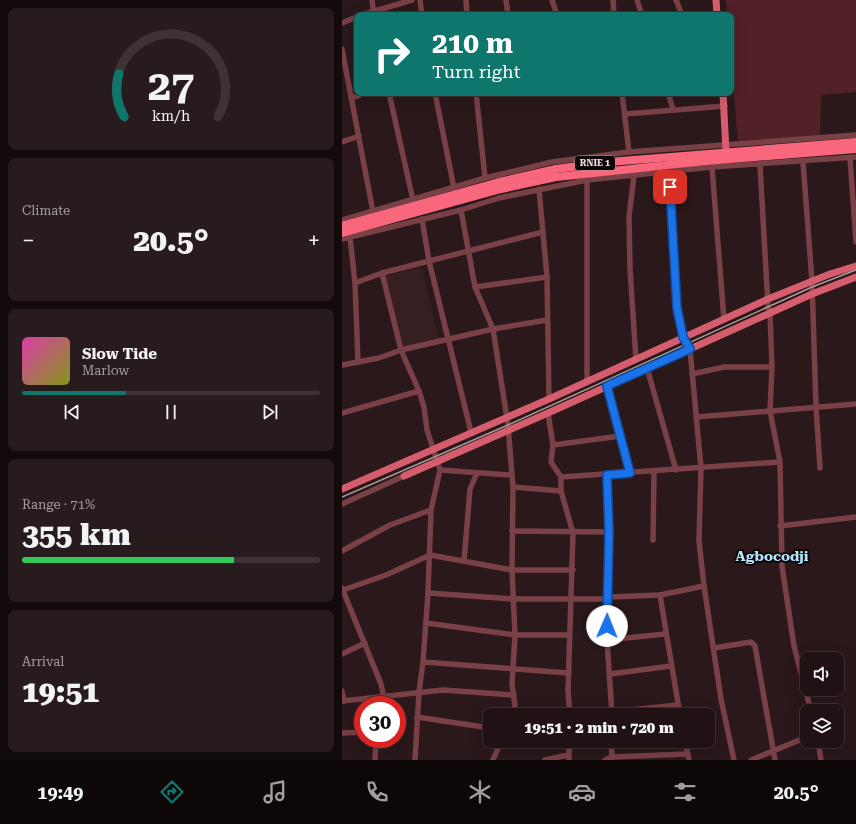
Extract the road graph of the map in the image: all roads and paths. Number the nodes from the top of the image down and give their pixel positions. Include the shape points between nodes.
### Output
1 (372, 0) edge
2 (412, 0) edge
3 (420, 0) edge
4 (466, 0) edge
5 (506, 0) edge
6 (552, 0) edge
7 (613, 0) edge
8 (637, 0) edge
9 (676, 0) edge
10 (716, 0) edge
11 (374, 12) edge
12 (422, 12) edge
13 (467, 12) edge
14 (508, 12) edge
15 (556, 12) edge
16 (614, 12) edge
17 (641, 12) edge
18 (681, 12) edge
19 (717, 12) edge
20 (354, 18) edge
21 (342, 23) edge
22 (342, 49) edge
23 (344, 62) edge
24 (357, 96) edge
25 (390, 96) edge
26 (436, 96) edge
27 (476, 96) edge
28 (622, 96) edge
29 (669, 96) edge
30 (724, 96) edge
31 (351, 98) junction
32 (724, 106) junction
33 (672, 109) junction
34 (625, 114) junction
35 (856, 135) edge
36 (359, 136) junction
37 (342, 142) edge
38 (856, 142) edge
39 (726, 149) junction
40 (856, 150) edge
41 (628, 152) junction
42 (853, 158) edge
43 (803, 162) junction
44 (760, 165) junction
45 (712, 167) junction
46 (669, 172) junction
47 (634, 175) junction
48 (485, 178) junction
49 (588, 180) junction
50 (454, 188) junction
51 (539, 190) junction
52 (413, 200) junction
53 (461, 210) junction
54 (373, 212) junction
55 (422, 219) junction
56 (342, 220) edge
57 (342, 226) edge
58 (543, 232) junction
59 (346, 235) edge
60 (342, 239) edge
61 (856, 242) edge
62 (468, 252) junction
63 (429, 261) junction
64 (856, 266) edge
65 (382, 273) junction
66 (547, 277) junction
67 (856, 277) edge
68 (812, 281) junction
69 (355, 283) junction
70 (475, 287) junction
71 (812, 294) junction
72 (768, 299) junction
73 (770, 313) junction
74 (547, 320) junction
75 (724, 320) junction
76 (493, 329) junction
77 (683, 337) junction
78 (450, 340) junction
79 (690, 349) junction
80 (401, 350) junction
81 (636, 360) junction
82 (358, 362) junction
83 (342, 365) edge
84 (772, 366) junction
85 (647, 368) junction
86 (692, 374) junction
87 (587, 382) junction
88 (607, 386) junction
89 (419, 391) junction
90 (549, 399) junction
91 (856, 404) edge
92 (816, 407) junction
93 (770, 411) junction
94 (342, 413) edge
95 (548, 414) junction
96 (506, 417) junction
97 (696, 417) junction
98 (508, 431) junction
99 (471, 432) junction
100 (620, 436) junction
101 (552, 445) junction
102 (433, 449) junction
103 (437, 462) junction
104 (780, 462) junction
105 (701, 468) junction
106 (820, 468) dead end
107 (440, 470) junction
108 (676, 470) junction
109 (654, 472) junction
110 (477, 473) junction
111 (630, 473) junction
112 (510, 474) junction
113 (607, 475) junction
114 (404, 476) joint
115 (561, 477) junction
116 (513, 487) junction
117 (342, 489) edge
118 (561, 491) junction
119 (342, 504) edge
120 (431, 510) junction
121 (856, 517) edge
122 (780, 526) junction
123 (512, 531) junction
124 (609, 532) junction
125 (573, 533) junction
126 (653, 540) dead end
127 (342, 551) edge
128 (430, 555) junction
129 (464, 561) junction
130 (512, 570) junction
131 (572, 570) junction
132 (704, 586) junction
133 (342, 589) edge
134 (428, 593) junction
135 (660, 595) junction
136 (608, 598) junction
137 (514, 599) junction
138 (572, 600) junction
139 (426, 623) junction
140 (665, 634) junction
141 (515, 635) junction
142 (569, 635) junction
143 (607, 640) junction
144 (365, 643) junction
145 (714, 648) junction
146 (342, 654) edge
147 (424, 662) junction
148 (671, 666) junction
149 (514, 670) junction
150 (569, 673) junction
151 (610, 674) junction
152 (342, 692) edge
153 (419, 692) junction
154 (514, 695) junction
155 (383, 696) edge
156 (396, 696) edge
157 (354, 700) edge
158 (343, 701) edge
159 (809, 704) edge
160 (678, 705) junction
161 (514, 708) edge
162 (570, 708) edge
163 (612, 708) edge
164 (653, 708) edge
165 (679, 708) edge
166 (417, 717) junction
167 (483, 727) edge
168 (354, 732) edge
169 (342, 733) edge
170 (800, 740) edge
171 (376, 748) edge
172 (498, 748) edge
173 (611, 748) edge
174 (819, 748) edge
175 (773, 750) junction
176 (569, 757) edge
177 (612, 757) junction
178 (689, 757) edge
179 (375, 760) edge
180 (415, 760) edge
181 (493, 760) edge
182 (545, 760) edge
183 (605, 760) edge
184 (734, 760) edge
185 (750, 760) edge
186 (775, 760) edge
187 (821, 760) edge

1 - 11 street
2 - 11 street
3 - 12 street
4 - 13 street
5 - 14 street
6 - 15 street
7 - 16 street
8 - 17 street
9 - 18 street
10 - 19 main road
20 - 21 street
22 - 23 street
23 - 31 street
24 - 31 street
25 - 52 street
26 - 50 street
27 - 48 street
28 - 34 street
29 - 33 street
30 - 32 main road
31 - 36 street
32 - 33 street
32 - 39 main road
33 - 34 street
34 - 41 street
35 - 39 street
36 - 37 street
36 - 54 street
38 - 39 highway, RNIE 1
39 - 41 street
39 - 57 highway, RNIE 1 via 541,171
40 - 59 highway, RNIE 1 via 706,161 556,177 501,189
41 - 48 street via 552,162
42 - 43 street
42 - 61 street
43 - 44 street
43 - 68 street
44 - 45 street
44 - 72 street
45 - 46 street
45 - 75 street
46 - 47 street
46 - 77 street via 676,298
47 - 49 street
47 - 81 street via 629,217
48 - 50 street
49 - 51 street
49 - 87 street
50 - 52 street
51 - 53 street via 499,198
51 - 58 street
52 - 54 street
53 - 55 street
53 - 62 street
54 - 56 street
55 - 59 street
55 - 63 street
58 - 62 street
58 - 66 street
59 - 60 street
59 - 69 street
62 - 63 street
62 - 70 street
63 - 65 street
63 - 78 street
64 - 68 main road
65 - 69 street
65 - 80 street
66 - 70 street
66 - 74 street
67 - 71 main road
68 - 71 street
68 - 72 main road
69 - 82 street
70 - 76 street
71 - 73 main road
71 - 92 street
72 - 73 street
72 - 75 main road
73 - 79 main road
73 - 84 street
74 - 76 street
74 - 90 street
75 - 77 main road
76 - 78 street
76 - 96 street
77 - 79 street
77 - 81 main road
78 - 80 street
78 - 99 street
79 - 85 main road
79 - 86 street
80 - 82 street via 380,358
80 - 89 street
81 - 87 main road
82 - 83 street
84 - 86 street via 724,367
84 - 93 street
85 - 88 main road
85 - 108 street
86 - 97 street
87 - 90 main road
88 - 95 main road
88 - 100 street
89 - 94 street
89 - 102 street
90 - 96 main road
91 - 92 street
92 - 93 street
92 - 106 street
93 - 97 street
93 - 104 street
95 - 98 main road
95 - 101 street
96 - 98 street
96 - 99 main road
97 - 105 street
98 - 103 main road
98 - 112 street
99 - 102 main road
100 - 101 street
100 - 111 street
101 - 115 street via 551,462
102 - 103 street
102 - 117 main road
103 - 107 street
103 - 114 main road
104 - 105 street
104 - 122 street
105 - 108 street
105 - 132 street via 699,541
107 - 110 street
107 - 120 street
108 - 109 street
109 - 111 street
109 - 126 street
110 - 112 street
110 - 129 street via 470,489
111 - 113 street
112 - 116 street
113 - 115 street
113 - 124 street
114 - 119 street
115 - 118 street
116 - 118 street
116 - 123 street
118 - 125 street
120 - 127 street via 390,525
120 - 128 street
121 - 122 street
122 - 159 street via 788,612
123 - 125 street
123 - 130 street
124 - 125 street
124 - 136 street
125 - 131 street
128 - 129 street
128 - 133 street via 386,575
128 - 134 street
129 - 130 street
130 - 131 street
130 - 137 street
131 - 138 street
132 - 135 street
132 - 145 street
133 - 144 street
134 - 137 street
134 - 139 street
135 - 136 street
135 - 140 street
136 - 138 street
136 - 143 street
137 - 138 street
137 - 141 street
138 - 142 street
139 - 141 street
139 - 147 street
140 - 143 street
140 - 148 street
141 - 142 street
141 - 149 street
142 - 150 street
143 - 151 street
144 - 146 street
144 - 155 street
145 - 175 street via 751,642 755,646
145 - 184 street via 721,699
147 - 149 street
147 - 153 street
148 - 151 street
148 - 160 street
149 - 150 street
149 - 154 street
150 - 162 street
151 - 163 street
152 - 158 street
153 - 154 street via 442,690
153 - 156 street
153 - 166 street
154 - 161 street
157 - 158 street
160 - 164 street
160 - 165 street
166 - 167 street
166 - 180 street
168 - 169 street
170 - 175 street
171 - 179 street
172 - 181 street
173 - 177 street
174 - 187 street
175 - 185 street
175 - 186 street
176 - 182 street
177 - 178 street
177 - 183 street

